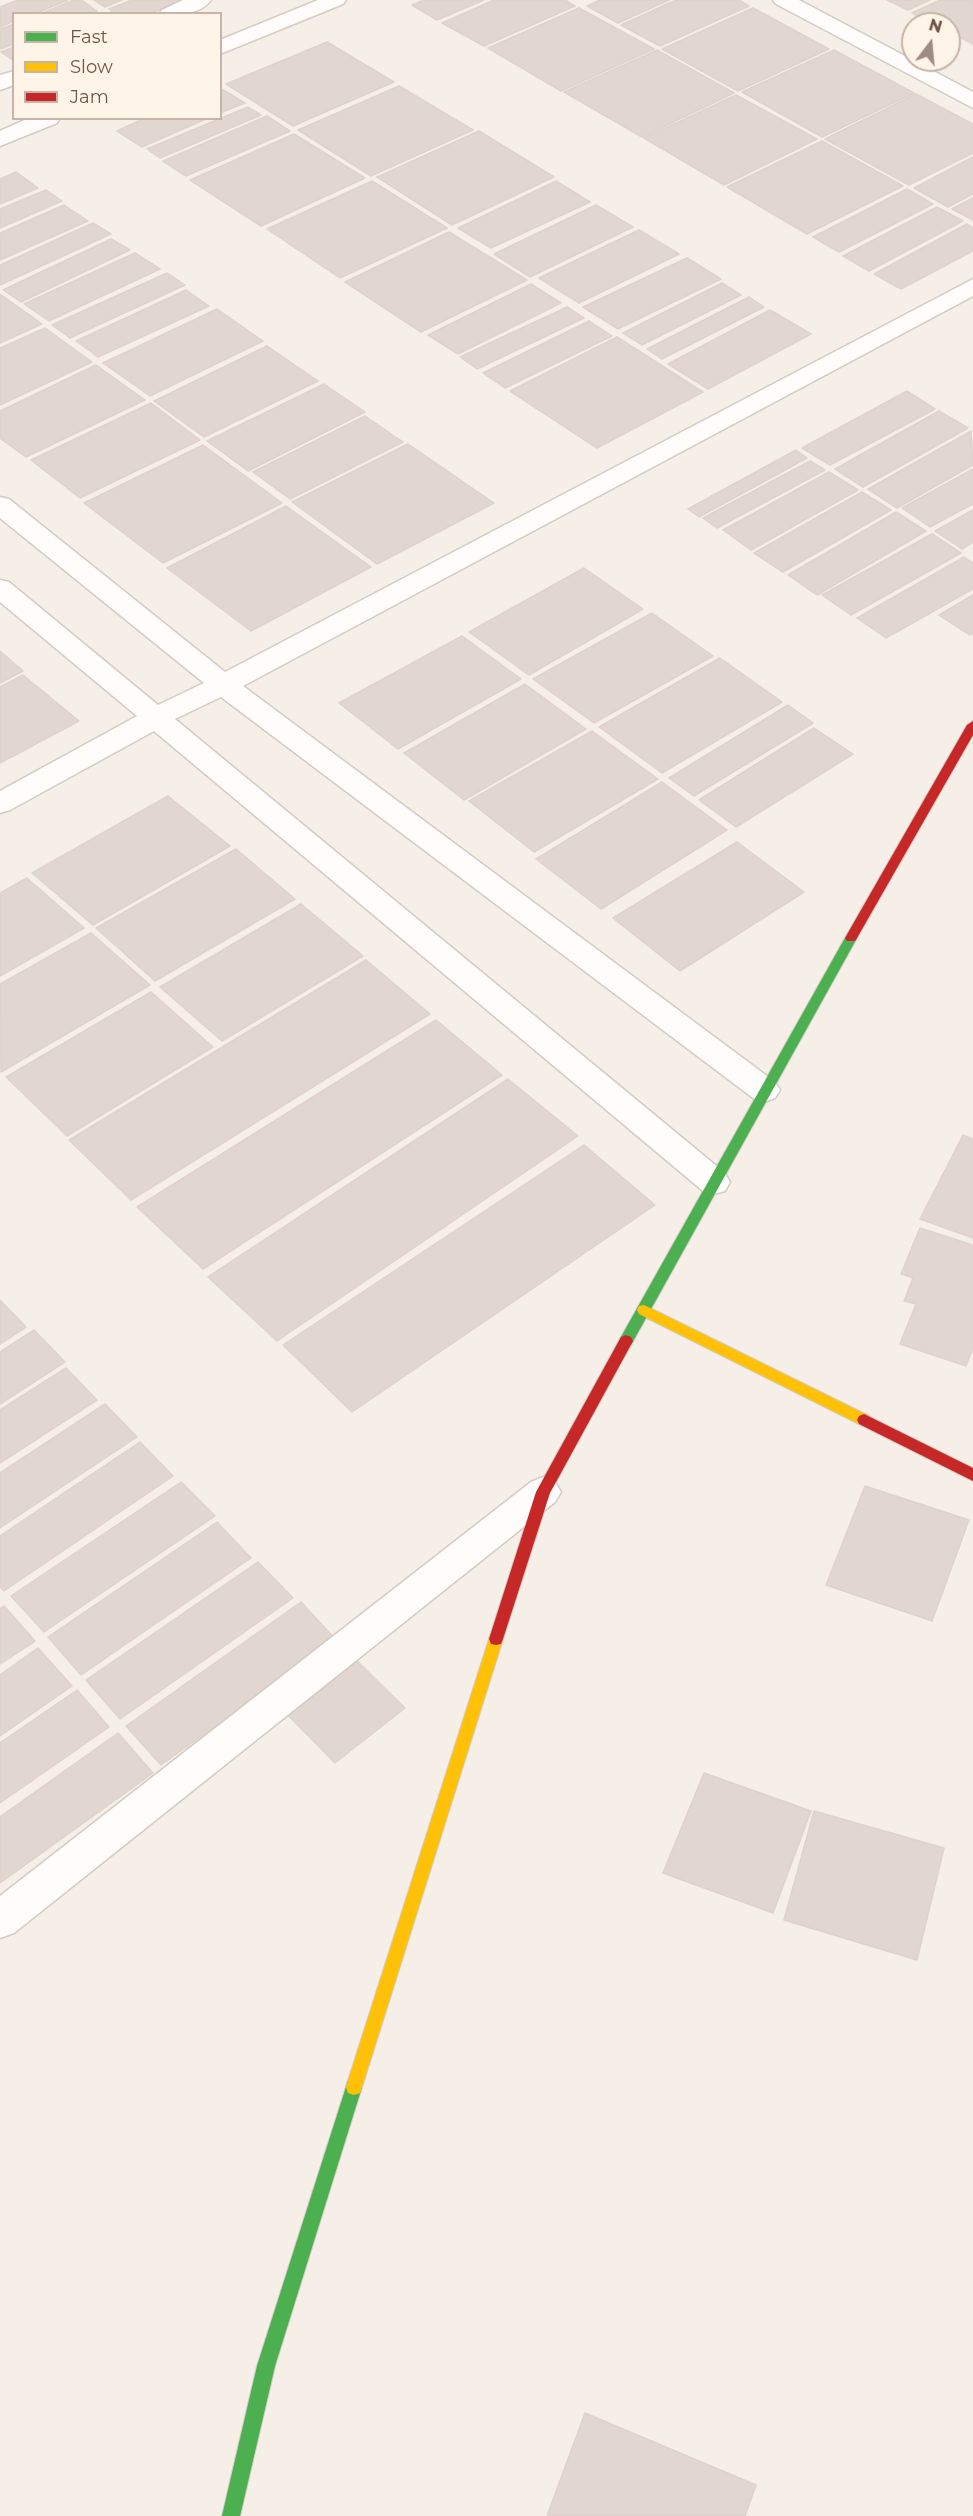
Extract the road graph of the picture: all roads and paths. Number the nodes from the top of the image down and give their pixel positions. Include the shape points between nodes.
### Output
1 (201, 0) edge
2 (336, 0) edge
3 (783, 0) edge
4 (174, 12) edge
5 (222, 47) edge
6 (973, 101) edge
7 (44, 120) edge
8 (0, 139) edge
9 (973, 286) edge
10 (0, 505) edge
11 (0, 588) edge
12 (223, 685) junction
13 (157, 717) junction
14 (973, 725) edge
15 (0, 803) edge
16 (764, 1090) junction
17 (714, 1182) junction
18 (644, 1310) junction
19 (973, 1476) edge
20 (543, 1492) junction
21 (0, 1920) edge
22 (231, 2516) edge

1 - 4 lane
2 - 5 lane
3 - 6 lane
7 - 8 lane
9 - 12 lane
10 - 12 lane
11 - 13 lane
12 - 13 lane
12 - 16 lane
13 - 15 lane
13 - 17 lane
14 - 16 street
16 - 17 street
17 - 18 street
18 - 19 street
18 - 20 street
20 - 21 lane
20 - 22 street via 266,2366

